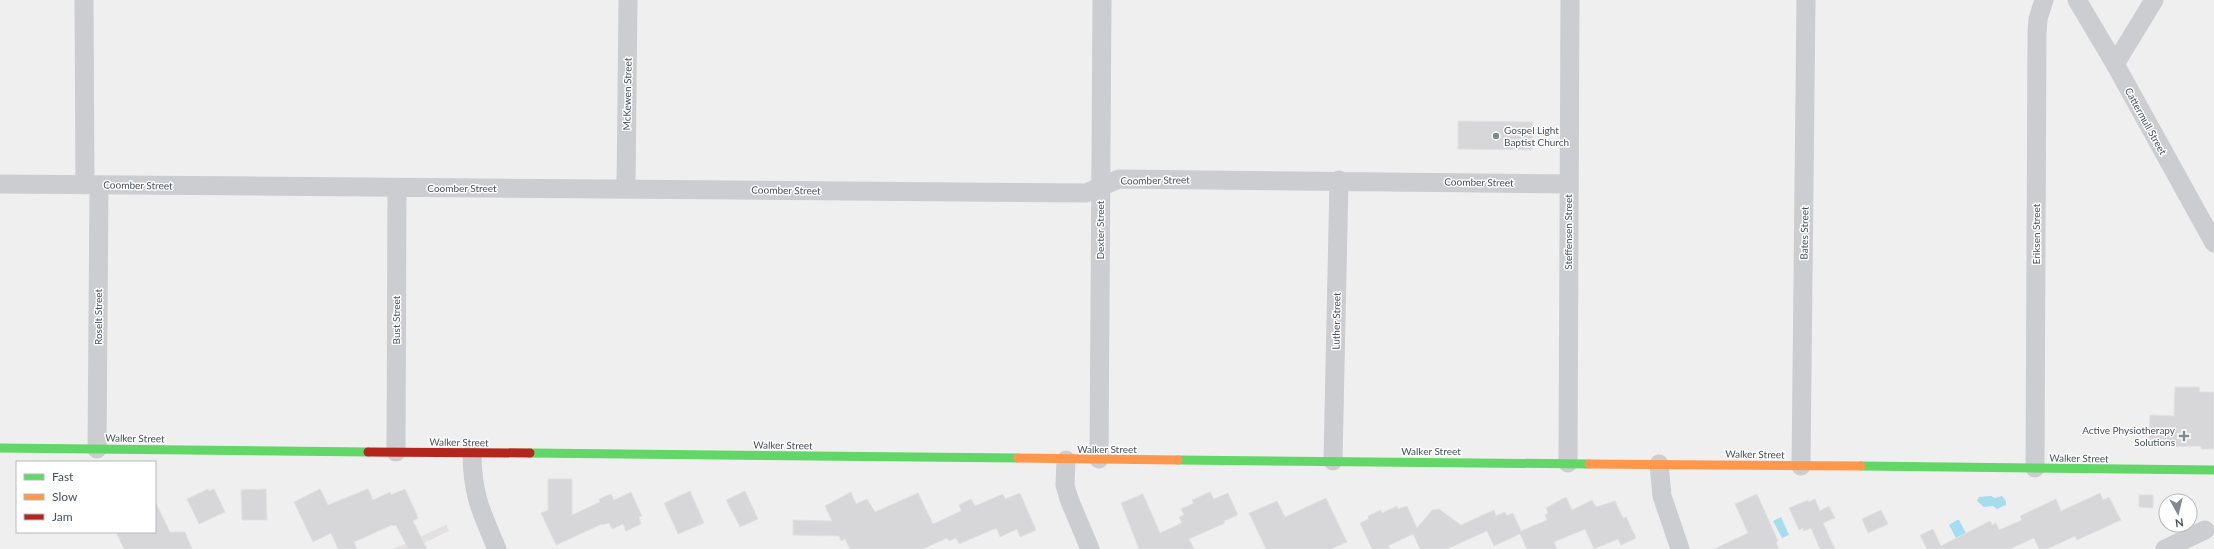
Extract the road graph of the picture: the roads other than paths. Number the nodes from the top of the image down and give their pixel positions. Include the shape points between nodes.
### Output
1 (84, 0) edge
2 (628, 0) edge
3 (1102, 0) edge
4 (1570, 0) edge
5 (1806, 0) edge
6 (2044, 0) edge
7 (2077, 0) edge
8 (2154, 0) edge
9 (2115, 64) junction
10 (1339, 180) junction
11 (0, 184) edge
12 (1569, 184) junction
13 (92, 185) junction
14 (1101, 187) junction
15 (397, 188) junction
16 (626, 188) junction
17 (2212, 235) edge
18 (0, 448) edge
19 (97, 449) junction
20 (396, 452) junction
21 (472, 453) junction
22 (1099, 459) junction
23 (1066, 460) junction
24 (1333, 461) junction
25 (1568, 463) junction
26 (1659, 464) junction
27 (1801, 466) junction
28 (2035, 468) junction
29 (2214, 470) edge
30 (2205, 530) dead end
31 (497, 549) edge
32 (1090, 549) edge
33 (1680, 549) edge
34 (2165, 549) edge

1 - 13 street, Roselt Street
2 - 16 street, McKewen Street
3 - 14 street, Dexter Street
4 - 12 street, Steffensen Street
5 - 27 street, Bates Street
6 - 28 street, Eriksen Street via 2037,33
7 - 9 street, Cattermull Street
8 - 9 street
9 - 17 street, Cattermull Street
10 - 12 street, Coomber Street
10 - 14 street, Coomber Street via 1119,179
10 - 24 street, Luther Street
11 - 13 street, Coomber Street
12 - 25 street, Steffensen Street
13 - 15 street, Coomber Street
13 - 19 street, Roselt Street
14 - 16 street, Coomber Street via 1086,193
14 - 22 street, Dexter Street
15 - 16 street, Coomber Street
15 - 20 street, Bust Street
18 - 19 main road, Walker Street
19 - 20 main road, Walker Street
20 - 21 main road, Walker Street
21 - 23 main road, Walker Street
21 - 31 street via 472,480 476,497
22 - 23 main road, Walker Street
22 - 24 main road, Walker Street
23 - 32 street via 1065,485
24 - 25 main road, Walker Street
25 - 26 main road, Walker Street
26 - 27 main road, Walker Street
26 - 33 street via 1662,496
27 - 28 main road, Walker Street
28 - 29 main road, Walker Street
30 - 34 street

